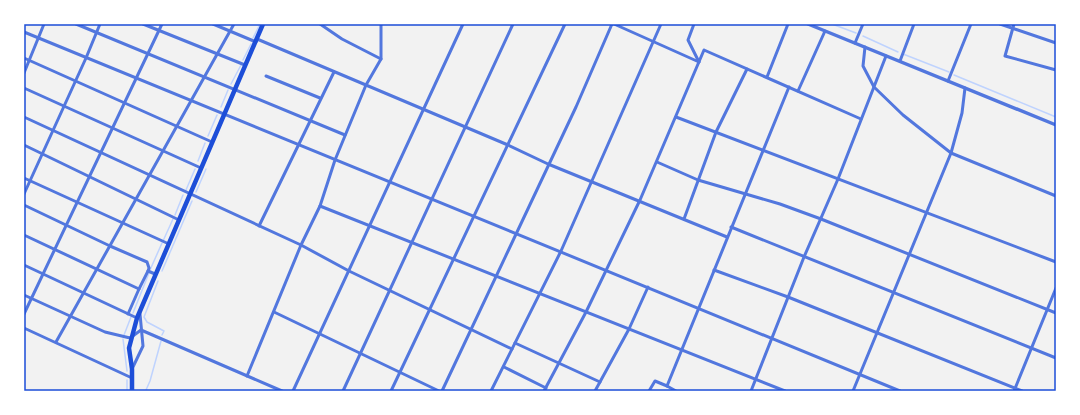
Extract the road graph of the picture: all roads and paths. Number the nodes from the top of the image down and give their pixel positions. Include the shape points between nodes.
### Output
1 (44, 24) edge
2 (76, 24) edge
3 (100, 24) edge
4 (144, 24) edge
5 (162, 24) edge
6 (213, 24) edge
7 (234, 24) edge
8 (263, 24) edge
9 (320, 24) edge
10 (381, 24) edge
11 (463, 24) edge
12 (513, 24) edge
13 (565, 24) edge
14 (613, 24) edge
15 (661, 24) edge
16 (694, 24) edge
17 (788, 24) edge
18 (808, 24) edge
19 (863, 24) edge
20 (914, 24) edge
21 (971, 24) edge
22 (1000, 24) edge
23 (1013, 26) edge
24 (159, 31) junction
25 (230, 31) junction
26 (825, 31) junction
27 (24, 32) edge
28 (96, 32) junction
29 (38, 37) junction
30 (256, 41) junction
31 (654, 42) junction
32 (855, 43) junction
33 (1056, 43) edge
34 (865, 47) junction
35 (148, 53) junction
36 (216, 54) junction
37 (886, 56) junction
38 (24, 58) edge
39 (86, 58) junction
40 (381, 59) junction
41 (29, 60) junction
42 (900, 61) junction
43 (699, 62) junction
44 (245, 65) junction
45 (747, 69) junction
46 (1056, 70) edge
47 (334, 72) junction
48 (24, 73) edge
49 (266, 76) dead end
50 (204, 77) junction
51 (767, 77) junction
52 (136, 79) junction
53 (76, 81) junction
54 (948, 81) junction
55 (366, 85) junction
56 (789, 87) junction
57 (874, 87) junction
58 (24, 88) edge
59 (965, 88) junction
60 (235, 90) junction
61 (798, 91) junction
62 (320, 98) junction
63 (191, 101) junction
64 (125, 102) junction
65 (63, 107) junction
66 (423, 110) junction
67 (224, 115) junction
68 (676, 117) junction
69 (24, 118) edge
70 (861, 120) junction
71 (310, 121) junction
72 (1056, 125) edge
73 (177, 126) junction
74 (465, 127) junction
75 (113, 128) junction
76 (53, 132) junction
77 (716, 132) junction
78 (345, 135) junction
79 (212, 142) junction
80 (24, 145) edge
81 (298, 145) junction
82 (508, 145) junction
83 (763, 150) junction
84 (163, 152) junction
85 (951, 153) junction
86 (42, 154) junction
87 (101, 154) junction
88 (335, 160) junction
89 (657, 162) junction
90 (548, 164) junction
91 (201, 168) junction
92 (149, 176) junction
93 (89, 177) junction
94 (24, 178) edge
95 (838, 179) junction
96 (698, 180) junction
97 (30, 181) junction
98 (390, 182) junction
99 (592, 182) junction
100 (24, 194) edge
101 (745, 194) junction
102 (190, 195) junction
103 (1056, 196) edge
104 (136, 199) junction
105 (432, 199) junction
106 (640, 200) junction
107 (77, 204) junction
108 (24, 205) edge
109 (320, 206) junction
110 (927, 214) junction
111 (474, 216) junction
112 (684, 219) junction
113 (821, 219) junction
114 (179, 220) junction
115 (122, 224) junction
116 (67, 225) junction
117 (260, 226) junction
118 (370, 226) junction
119 (732, 228) junction
120 (516, 233) junction
121 (24, 235) edge
122 (727, 237) junction
123 (411, 242) junction
124 (169, 244) junction
125 (301, 245) junction
126 (110, 246) junction
127 (55, 250) junction
128 (561, 251) junction
129 (909, 255) junction
130 (804, 257) junction
131 (454, 259) junction
132 (1056, 262) edge
133 (24, 265) edge
134 (97, 269) junction
135 (607, 270) junction
136 (714, 270) junction
137 (148, 271) junction
138 (349, 271) junction
139 (156, 274) junction
140 (43, 275) junction
141 (496, 276) junction
142 (648, 287) junction
143 (1056, 288) edge
144 (139, 289) junction
145 (389, 290) junction
146 (83, 293) junction
147 (540, 293) junction
148 (893, 294) junction
149 (24, 296) edge
150 (788, 297) junction
151 (32, 299) junction
152 (699, 308) junction
153 (430, 309) junction
154 (1047, 309) junction
155 (139, 312) junction
156 (274, 312) junction
157 (586, 312) junction
158 (1056, 313) edge
159 (24, 314) edge
160 (128, 314) junction
161 (71, 316) junction
162 (137, 318) junction
163 (24, 328) edge
164 (471, 329) junction
165 (629, 329) junction
166 (141, 330) junction
167 (320, 333) junction
168 (877, 333) junction
169 (130, 338) junction
170 (772, 339) junction
171 (56, 342) junction
172 (515, 343) junction
173 (1032, 348) junction
174 (512, 349) junction
175 (682, 349) junction
176 (360, 353) junction
177 (1056, 358) edge
178 (560, 362) junction
179 (504, 367) junction
180 (132, 369) junction
181 (400, 372) junction
182 (860, 374) junction
183 (247, 376) junction
184 (132, 378) junction
185 (756, 379) junction
186 (600, 382) junction
187 (667, 386) junction
188 (545, 389) edge
189 (1015, 390) edge
190 (132, 391) edge
191 (282, 391) edge
192 (293, 391) edge
193 (342, 391) edge
194 (391, 391) edge
195 (439, 391) edge
196 (442, 391) edge
197 (492, 391) edge
198 (595, 391) edge
199 (649, 391) edge
200 (676, 391) edge
201 (751, 391) edge
202 (785, 391) edge
203 (853, 391) edge
204 (900, 391) edge
205 (1022, 391) edge

1 - 29 street
2 - 28 street
3 - 28 street
4 - 24 street
5 - 24 street
6 - 25 street
7 - 25 street
8 - 30 main road
9 - 40 street via 342,39
10 - 40 street
11 - 66 street
12 - 74 street
13 - 82 street
14 - 31 street
14 - 90 street
15 - 31 street
16 - 43 street via 688,40
17 - 51 street
18 - 26 street
19 - 32 street
20 - 42 street
21 - 54 street
22 - 23 street
23 - 33 street
23 - 46 street via 1005,56
24 - 35 street
24 - 36 street
25 - 30 street
25 - 36 street
26 - 32 street
26 - 61 street
27 - 29 street
28 - 35 street
28 - 39 street
29 - 39 street
29 - 41 street
30 - 44 main road
30 - 47 street
31 - 43 street
31 - 99 street
32 - 34 street
34 - 37 street
34 - 57 street via 863,66
35 - 50 street
35 - 52 street
36 - 44 street
36 - 50 street
37 - 42 street
37 - 57 street
38 - 41 street
39 - 52 street
39 - 53 street
40 - 55 street
41 - 48 street
41 - 53 street
42 - 54 street
43 - 45 street via 704,50
43 - 68 street
44 - 60 main road
45 - 51 street
45 - 77 street
47 - 55 street
47 - 62 street
49 - 62 street
50 - 60 street
50 - 63 street
51 - 56 street
52 - 63 street
52 - 64 street
53 - 64 street
53 - 65 street
54 - 59 street
55 - 66 street
55 - 78 street
56 - 61 street
56 - 83 street
57 - 70 street
57 - 85 street via 903,115
58 - 65 street
59 - 72 street
59 - 85 street via 962,113
60 - 67 main road
60 - 71 street
61 - 70 street
62 - 71 street
63 - 67 street
63 - 73 street
64 - 73 street
64 - 75 street
65 - 75 street
65 - 76 street
66 - 74 street
66 - 98 street
67 - 79 main road
67 - 81 street
68 - 77 street
68 - 89 street
69 - 76 street
70 - 95 street
71 - 78 street
71 - 81 street
73 - 79 street
73 - 84 street
74 - 82 street
74 - 105 street
75 - 84 street
75 - 87 street
76 - 86 street
76 - 87 street
77 - 83 street
77 - 96 street
78 - 88 street
79 - 91 main road
80 - 86 street
81 - 88 street
81 - 117 street
82 - 90 street
82 - 111 street
83 - 95 street
83 - 101 street
84 - 91 street
84 - 92 street
85 - 103 street
85 - 110 street
86 - 93 street
86 - 97 street
87 - 92 street
87 - 93 street
88 - 98 street
88 - 109 street
89 - 96 street
89 - 106 street
90 - 99 street
90 - 120 street
91 - 102 main road
92 - 102 street
92 - 104 street
93 - 104 street
93 - 107 street
94 - 97 street
95 - 110 street
95 - 113 street
96 - 101 street
96 - 112 street
97 - 100 street
97 - 107 street
98 - 105 street
98 - 118 street
99 - 106 street
99 - 128 street
101 - 113 street
101 - 119 street
102 - 114 main road
102 - 117 street
104 - 114 street
104 - 115 street
105 - 111 street
105 - 123 street
106 - 112 street
106 - 135 street
107 - 115 street
107 - 116 street
108 - 116 street
109 - 118 street
109 - 125 street
110 - 129 street
110 - 132 street
111 - 120 street
111 - 131 street
112 - 122 street
113 - 129 street
113 - 130 street
114 - 124 main road
115 - 124 street
115 - 126 street
116 - 126 street
116 - 127 street
117 - 125 street
118 - 123 street
118 - 138 street
119 - 122 street
119 - 130 street
120 - 128 street
120 - 141 street
121 - 127 street
122 - 136 street
123 - 131 street
123 - 145 street
124 - 139 main road
125 - 138 street
125 - 156 street
126 - 134 street
126 - 137 street via 147,262
127 - 134 street
127 - 140 street
128 - 135 street
128 - 147 street
129 - 148 street
129 - 154 street
130 - 148 street
130 - 150 street
131 - 141 street
131 - 153 street
133 - 140 street
134 - 144 street
134 - 146 street
135 - 142 street
135 - 157 street
136 - 150 street
136 - 152 street
137 - 139 street
137 - 144 street
138 - 145 street
138 - 167 street
139 - 155 main road
140 - 146 street
140 - 151 street
141 - 147 street
141 - 164 street
142 - 152 street
142 - 165 street
143 - 154 street
144 - 160 street
145 - 153 street
145 - 176 street
146 - 160 street
146 - 161 street
147 - 157 street
147 - 172 street
148 - 168 street
148 - 173 street
149 - 151 street
150 - 168 street
150 - 170 street
151 - 159 street
151 - 161 street
152 - 170 street
152 - 175 street
153 - 164 street
153 - 181 street
154 - 158 street
154 - 173 street
155 - 162 main road
155 - 166 street
156 - 167 street
156 - 183 street
157 - 165 street
157 - 178 street
160 - 162 street
161 - 169 street via 105,332
161 - 171 street
162 - 169 main road
163 - 171 street
164 - 174 street
164 - 196 street
165 - 175 street
165 - 186 street
166 - 169 street
166 - 180 street via 143,346
166 - 183 street
167 - 176 street
167 - 192 street
168 - 182 street
168 - 189 street
169 - 180 main road
170 - 182 street
170 - 185 street
171 - 184 street
172 - 174 street
172 - 178 street
173 - 177 street
173 - 189 street
174 - 179 street
175 - 185 street
175 - 187 street
176 - 181 street
176 - 193 street
178 - 186 street
178 - 188 street
179 - 188 street
179 - 197 street
180 - 184 main road
181 - 194 street
181 - 195 street
182 - 203 street
182 - 204 street
183 - 191 street
184 - 190 main road
185 - 201 street
185 - 202 street
186 - 198 street
187 - 199 street via 655,381
187 - 200 street
189 - 205 street

